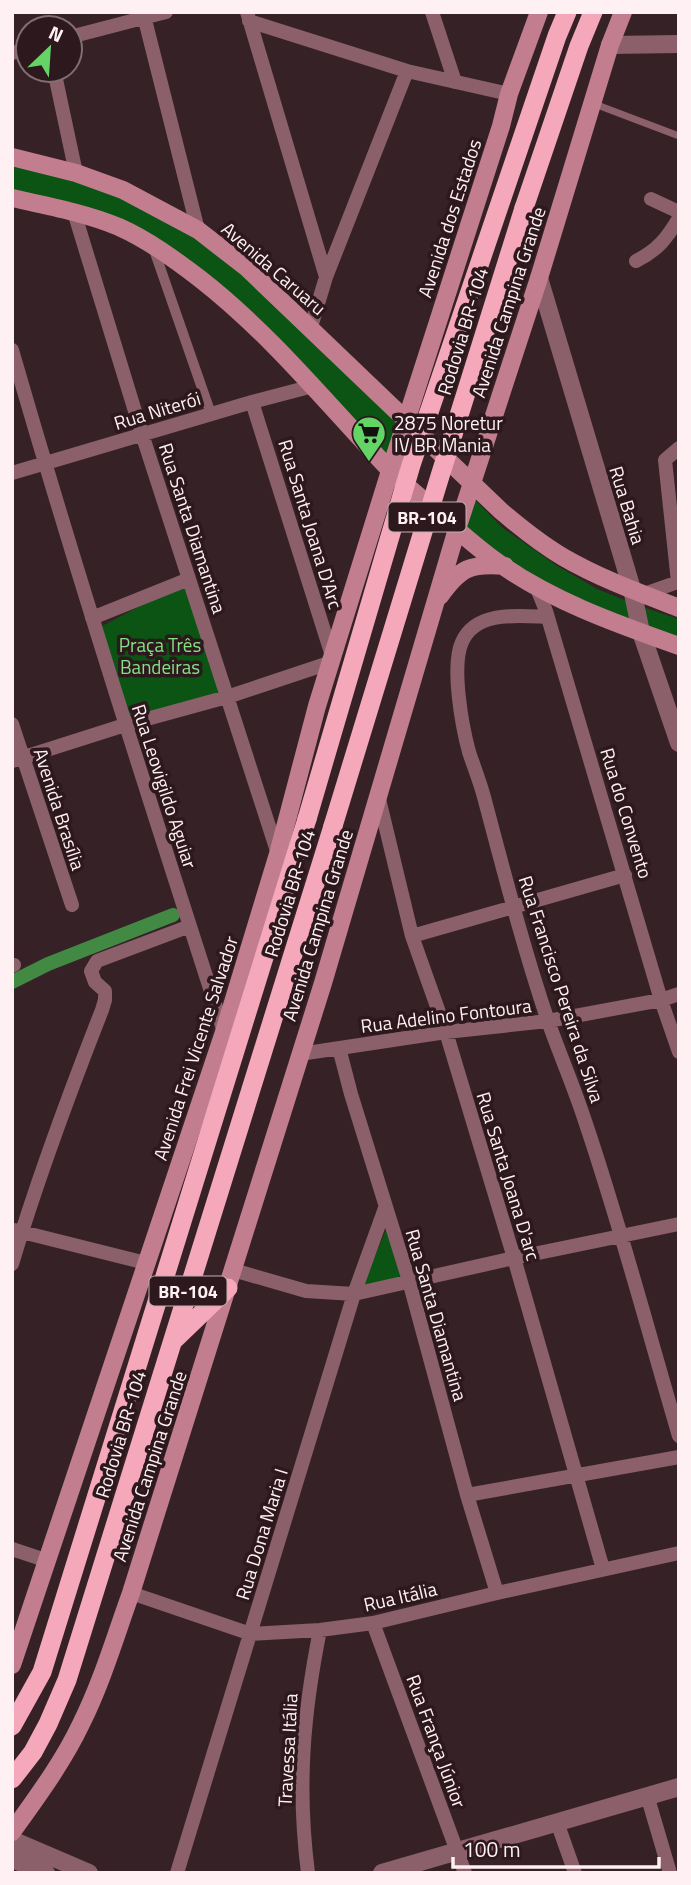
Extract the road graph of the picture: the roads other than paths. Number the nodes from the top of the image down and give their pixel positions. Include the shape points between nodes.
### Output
1 (166, 12) edge
2 (432, 12) edge
3 (539, 12) edge
4 (567, 12) edge
5 (593, 12) edge
6 (623, 12) edge
7 (144, 15) edge
8 (248, 17) edge
9 (84, 33) edge
10 (679, 44) edge
11 (610, 45) junction
12 (407, 71) junction
13 (456, 82) junction
14 (57, 84) edge
15 (509, 94) junction
16 (592, 103) junction
17 (679, 136) edge
18 (12, 157) edge
19 (76, 173) junction
20 (12, 198) edge
21 (651, 199) dead end
22 (74, 212) junction
23 (679, 212) edge
24 (679, 218) edge
25 (198, 230) junction
26 (152, 245) junction
27 (636, 261) dead end
28 (326, 277) junction
29 (539, 278) junction
30 (311, 327) junction
31 (12, 350) edge
32 (313, 386) junction
33 (252, 402) junction
34 (211, 414) junction
35 (406, 420) junction
36 (142, 434) junction
37 (400, 438) joint
38 (679, 448) edge
39 (45, 463) junction
40 (390, 471) junction
41 (12, 473) edge
42 (472, 483) junction
43 (457, 529) junction
44 (505, 566) junction
45 (189, 579) junction
46 (536, 586) junction
47 (638, 592) junction
48 (434, 605) junction
49 (679, 608) edge
50 (548, 617) junction
51 (92, 618) junction
52 (641, 632) junction
53 (679, 646) edge
54 (332, 660) junction
55 (227, 697) junction
56 (12, 724) edge
57 (125, 725) junction
58 (679, 743) edge
59 (18, 760) edge
60 (378, 794) junction
61 (278, 854) junction
62 (625, 875) junction
63 (72, 905) dead end
64 (512, 907) junction
65 (190, 926) junction
66 (412, 936) junction
67 (679, 994) edge
68 (661, 1000) junction
69 (548, 1021) junction
70 (224, 1032) junction
71 (446, 1032) junction
72 (339, 1048) junction
73 (679, 1052) edge
74 (300, 1054) junction
75 (385, 1208) junction
76 (679, 1224) edge
77 (17, 1231) edge
78 (621, 1237) junction
79 (514, 1258) junction
80 (146, 1263) junction
81 (12, 1264) edge
82 (230, 1279) junction
83 (409, 1281) junction
84 (355, 1294) junction
85 (173, 1340) junction
86 (679, 1436) edge
87 (679, 1457) edge
88 (577, 1476) junction
89 (467, 1495) junction
90 (12, 1549) edge
91 (679, 1553) edge
92 (48, 1561) junction
93 (603, 1569) junction
94 (131, 1593) junction
95 (497, 1593) junction
96 (373, 1623) junction
97 (320, 1630) junction
98 (251, 1634) junction
99 (12, 1665) edge
100 (12, 1726) edge
101 (12, 1779) edge
102 (679, 1787) edge
103 (648, 1795) junction
104 (557, 1822) junction
105 (14, 1830) edge
106 (458, 1851) junction
107 (12, 1859) edge
108 (39, 1870) edge
109 (12, 1872) edge
110 (89, 1873) edge
111 (177, 1873) edge
112 (308, 1873) edge
113 (382, 1873) edge
114 (465, 1873) edge
115 (575, 1873) edge
116 (670, 1873) edge

1 - 7 street
2 - 13 street
3 - 15 main road, Avenida dos Estados
4 - 100 highway, Rodovia BR-104 / BR-104, bridge via 411,465 307,819 41,1672
5 - 85 highway, Rodovia BR-104 / BR-104, bridge via 524,208
6 - 11 main road, Avenida Campina Grande
7 - 9 street
7 - 25 street
8 - 12 street
8 - 28 street
10 - 11 street
11 - 16 main road, Avenida Campina Grande
12 - 13 street
12 - 28 street
13 - 15 street
14 - 19 street
15 - 35 main road, Avenida dos Estados
16 - 17 lane
16 - 29 main road, Avenida Campina Grande
18 - 19 main road, Avenida Caruaru
19 - 25 main road, Avenida Caruaru via 123,190
20 - 22 main road
21 - 23 street
22 - 26 main road via 119,227
22 - 36 street, Rua Santa Diamantina
24 - 27 street via 665,241
25 - 30 main road, Avenida Caruaru
26 - 32 main road via 253,324
26 - 34 street
28 - 30 street
29 - 42 main road, Avenida Campina Grande
29 - 47 street, Rua Bahia
30 - 35 main road, Avenida Caruaru
31 - 39 street, Rua Leovigildo Aguiar
32 - 33 street, Rua Niterói
32 - 40 main road
33 - 34 street, Rua Niterói
33 - 54 street, Rua Santa Joana D'Arc
34 - 36 street, Rua Niterói
35 - 37 main road, Avenida dos Estados
35 - 42 main road, Avenida Caruaru
36 - 39 street, Rua Niterói
36 - 45 street, Rua Santa Diamantina
37 - 40 main road, Avenida Frei Vicente Salvador
38 - 47 street via 665,460 678,582
39 - 41 street, Rua Niterói
39 - 51 street, Rua Leovigildo Aguiar
40 - 43 main road
40 - 54 main road, Avenida Frei Vicente Salvador
42 - 43 main road, Avenida Campina Grande
42 - 47 main road, Avenida Caruaru via 535,539 564,558
43 - 44 main road
43 - 48 main road, Avenida Campina Grande
44 - 46 main road
44 - 48 main road via 474,566 461,572
45 - 51 street
45 - 55 street, Rua Santa Diamantina
46 - 50 street, Rua do Convento
46 - 52 main road via 572,606
47 - 49 main road, Avenida Caruaru
47 - 52 street, Rua Bahia
48 - 60 main road, Avenida Campina Grande
50 - 62 street, Rua do Convento
50 - 64 street, Rua Francisco Pereira da Silva via 488,619 472,628 459,653 457,677 468,749
51 - 57 street, Rua Leovigildo Aguiar
52 - 53 main road
52 - 58 street, Rua Bahia
54 - 55 street
54 - 61 main road, Avenida Frei Vicente Salvador
55 - 57 street
55 - 61 street, Rua Santa Diamantina
56 - 59 street, Avenida Brasília
57 - 59 street
57 - 65 street, Rua Leovigildo Aguiar
59 - 63 street, Avenida Brasília
60 - 66 street, Rua Santa Joana D'arc
60 - 74 main road, Avenida Campina Grande
61 - 70 main road, Avenida Frei Vicente Salvador
62 - 64 street
62 - 68 street, Rua do Convento
64 - 66 street
64 - 69 street, Rua Francisco Pereira da Silva
65 - 70 street, Rua Leovigildo Aguiar
65 - 77 street via 97,961 91,971 105,991 102,1010
66 - 71 street, Rua Santa Joana D'arc
67 - 68 street, Rua Adelino Fontoura
68 - 69 street, Rua Adelino Fontoura
68 - 73 street, Rua do Convento
69 - 71 street, Rua Adelino Fontoura
69 - 78 street, Rua Francisco Pereira da Silva
70 - 80 main road, Avenida Frei Vicente Salvador
71 - 72 street, Rua Adelino Fontoura
71 - 79 street, Rua Santa Joana D'arc
72 - 74 street, Rua Adelino Fontoura
72 - 75 street, Rua Santa Diamantina
74 - 82 main road, Avenida Campina Grande
75 - 83 street, Rua Santa Diamantina
75 - 84 street, Rua Dona Maria I
76 - 78 street
77 - 80 street
77 - 81 street
78 - 79 street
78 - 86 street, Rua Francisco Pereira da Silva
79 - 83 street
79 - 88 street, Rua Santa Joana D'arc
80 - 92 main road, Avenida Frei Vicente Salvador
82 - 84 street
82 - 85 highway
82 - 94 main road, Avenida Campina Grande
83 - 84 street
83 - 89 street, Rua Santa Diamantina
84 - 98 street, Rua Dona Maria I
85 - 101 highway, Rodovia BR-104 / BR-104 via 67,1680 33,1752
87 - 88 street
88 - 89 street
88 - 93 street, Rua Santa Joana D'arc
89 - 95 street, Rua Santa Diamantina
90 - 92 street
91 - 93 street, Rua Itália
92 - 99 main road, Avenida Frei Vicente Salvador
93 - 95 street, Rua Itália
94 - 98 street, Rua Itália
94 - 105 main road, Avenida Campina Grande via 81,1725
95 - 96 street, Rua Itália
96 - 97 street, Rua Itália
96 - 106 street, Rua França Júnior
97 - 98 street, Rua Itália
97 - 112 street, Travessa Itália via 304,1735 302,1788
98 - 111 street, Rua Dona Maria I
102 - 103 street
103 - 104 street
103 - 116 street
104 - 106 street
104 - 115 street
105 - 110 street
106 - 113 street
106 - 114 street, Rua França Júnior
107 - 108 street
108 - 109 street

